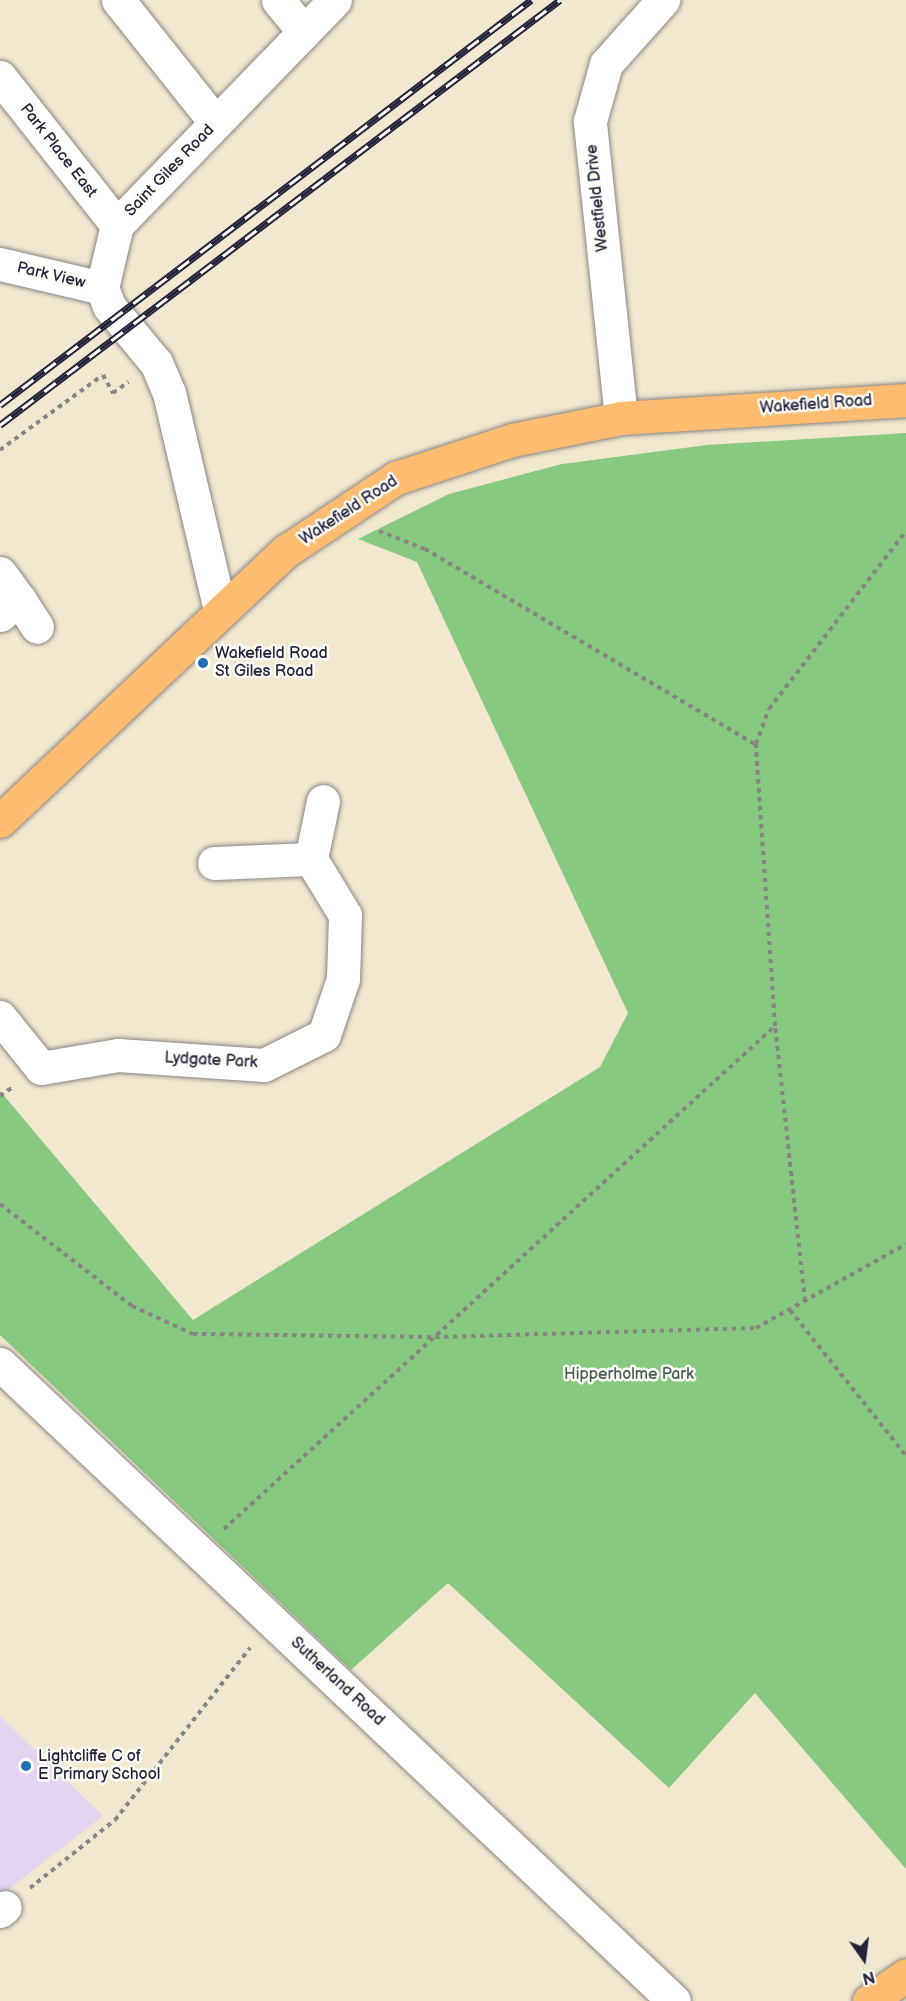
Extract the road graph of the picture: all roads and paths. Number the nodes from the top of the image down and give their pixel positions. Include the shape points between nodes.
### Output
1 (118, 0) edge
2 (278, 0) edge
3 (335, 0) edge
4 (663, 0) edge
5 (304, 32) junction
6 (0, 77) edge
7 (216, 123) junction
8 (117, 225) junction
9 (0, 264) edge
10 (102, 288) junction
11 (156, 363) junction
12 (906, 400) edge
13 (621, 418) junction
14 (0, 450) edge
15 (337, 515) junction
16 (906, 531) edge
17 (0, 573) edge
18 (10, 607) edge
19 (220, 610) junction
20 (37, 627) dead end
21 (756, 745) junction
22 (323, 801) dead end
23 (0, 821) edge
24 (311, 859) junction
25 (214, 863) dead end
26 (0, 1017) edge
27 (775, 1026) junction
28 (0, 1204) edge
29 (906, 1244) edge
30 (805, 1302) junction
31 (790, 1310) junction
32 (435, 1337) junction
33 (0, 1364) edge
34 (906, 1456) edge
35 (200, 1552) junction
36 (272, 1620) junction
37 (3, 1909) edge
38 (906, 1975) edge
39 (674, 2001) edge
40 (869, 2001) edge

1 - 7 street
2 - 5 street
3 - 5 street, Saint Giles Road
4 - 13 street, Westfield Drive via 606,64 590,121
5 - 7 street, Saint Giles Road
6 - 8 street, Park Place East
7 - 8 street, Saint Giles Road
8 - 10 street, Saint Giles Road
9 - 10 street, Park View
10 - 11 street via 109,306
11 - 14 path via 113,393 103,375
11 - 19 street via 169,393
12 - 13 main road, Wakefield Road
13 - 15 main road, Wakefield Road via 512,440 396,478
15 - 19 main road, Wakefield Road via 286,551
15 - 21 path via 425,549
16 - 21 path via 769,710
17 - 18 street
18 - 20 street
19 - 23 main road, Wakefield Road
21 - 27 path
22 - 24 street
24 - 25 street
24 - 26 street, Lydgate Park via 345,915 343,980 324,1035 264,1065 118,1055 40,1068
27 - 30 path
27 - 32 path
28 - 32 path via 132,1306 193,1334
29 - 30 path
30 - 31 path
31 - 32 path via 756,1328
31 - 34 path
32 - 35 path
33 - 35 street, Sutherland Road
35 - 36 street, Sutherland Road
36 - 37 path via 115,1820
36 - 39 street, Sutherland Road
38 - 40 main road

